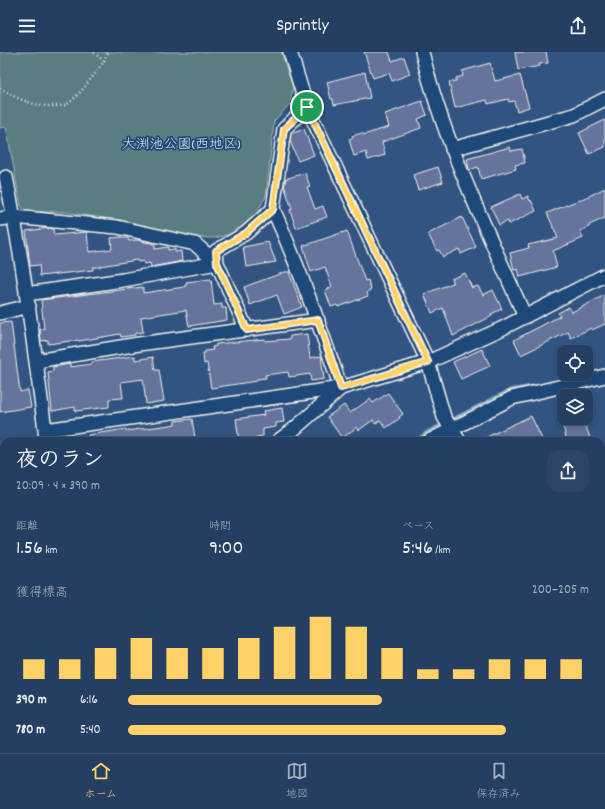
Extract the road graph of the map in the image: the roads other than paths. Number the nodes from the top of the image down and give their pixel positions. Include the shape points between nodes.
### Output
1 (290, 52) edge
2 (422, 52) edge
3 (605, 99) edge
4 (307, 107) junction
5 (452, 149) junction
6 (6, 177) dead end
7 (273, 209) junction
8 (14, 217) junction
9 (0, 219) edge
10 (217, 263) junction
11 (605, 275) edge
12 (28, 300) junction
13 (0, 313) edge
14 (525, 317) junction
15 (318, 320) junction
16 (247, 330) junction
17 (36, 361) junction
18 (428, 362) junction
19 (605, 376) edge
20 (341, 388) junction
21 (448, 424) junction
22 (45, 435) edge
23 (283, 437) edge
24 (433, 437) edge
25 (457, 437) edge

1 - 4 street
2 - 5 street
3 - 5 street via 574,115
4 - 7 street via 284,129
4 - 18 street
5 - 14 street
6 - 8 street
7 - 10 street via 246,233 216,251
7 - 15 street
8 - 9 street
8 - 10 street via 117,227 195,244
8 - 12 street
10 - 12 street
10 - 16 street
11 - 14 street
12 - 13 street
12 - 17 street
14 - 18 street
15 - 16 street
15 - 20 street
16 - 17 street
17 - 22 street
18 - 20 street
18 - 21 street
19 - 21 street via 512,398
20 - 22 street
20 - 23 street
21 - 24 street
21 - 25 street

